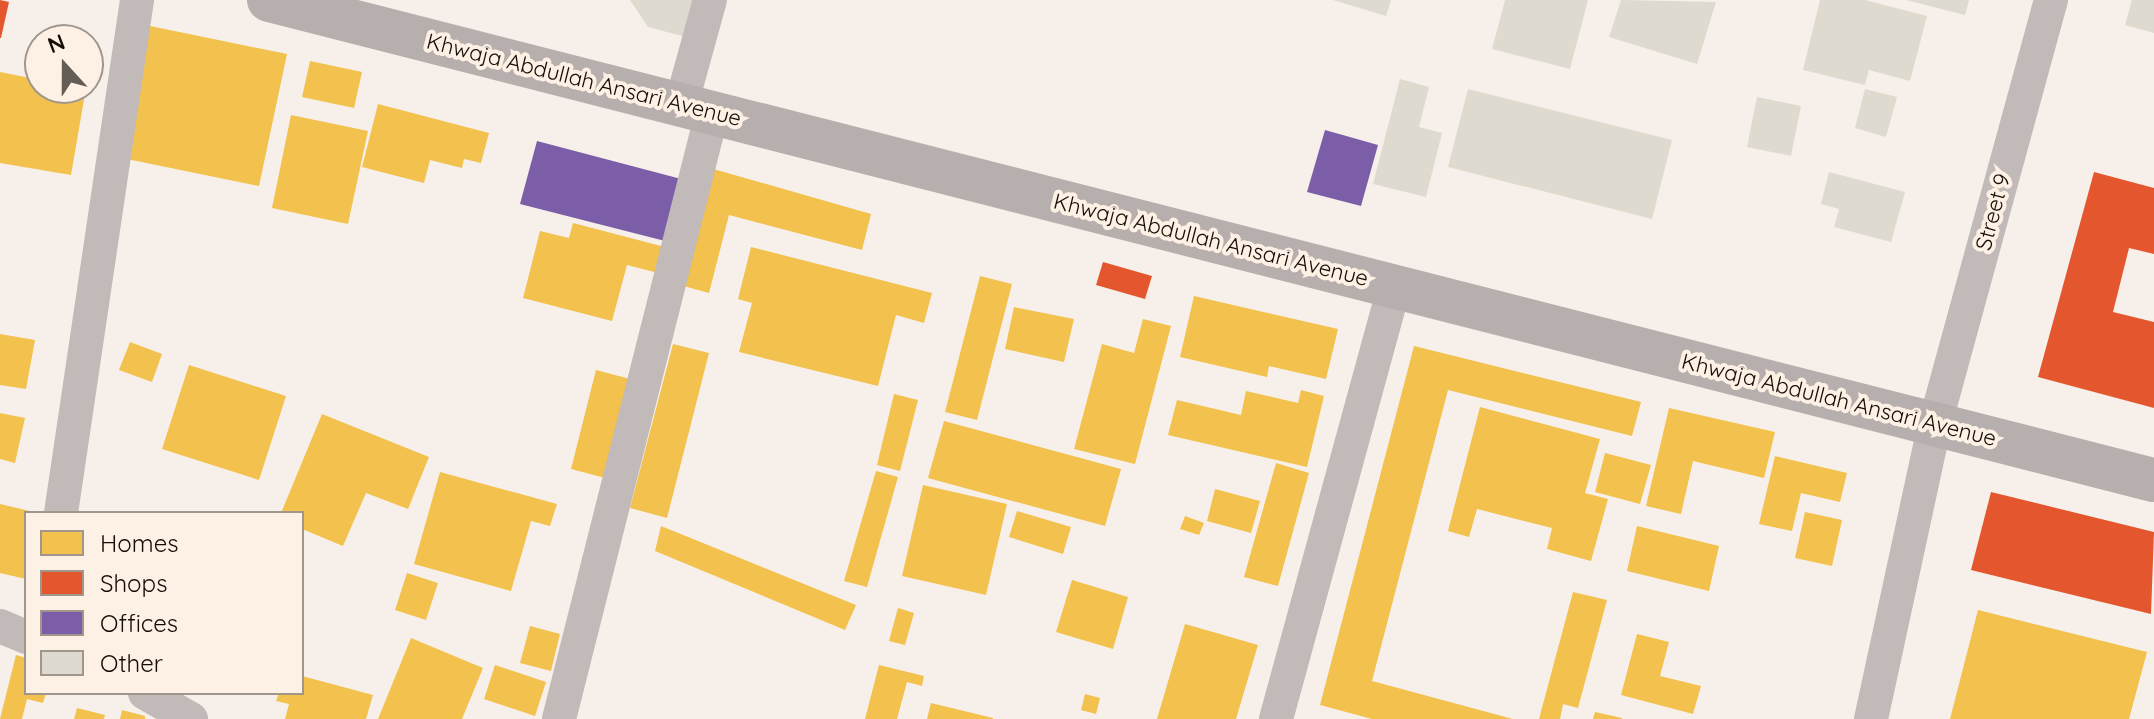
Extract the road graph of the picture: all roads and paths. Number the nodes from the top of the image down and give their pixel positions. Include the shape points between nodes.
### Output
1 (137, 0) edge
2 (269, 0) edge
3 (710, 0) edge
4 (2051, 0) edge
5 (697, 109) junction
6 (1394, 287) junction
7 (1935, 424) junction
8 (2154, 480) edge
9 (61, 511) edge
10 (0, 626) edge
11 (24, 636) edge
12 (149, 695) edge
13 (191, 719) edge
14 (559, 719) edge
15 (1276, 719) edge
16 (1871, 719) edge

1 - 9 street
2 - 5 main road, Khwaja Abdullah Ansari Avenue
3 - 5 street
4 - 7 street, Street 9
5 - 6 main road, Khwaja Abdullah Ansari Avenue
5 - 14 street
6 - 7 main road, Khwaja Abdullah Ansari Avenue
6 - 15 street
7 - 8 main road, Khwaja Abdullah Ansari Avenue
7 - 16 street, Street 9
10 - 11 street
12 - 13 street

